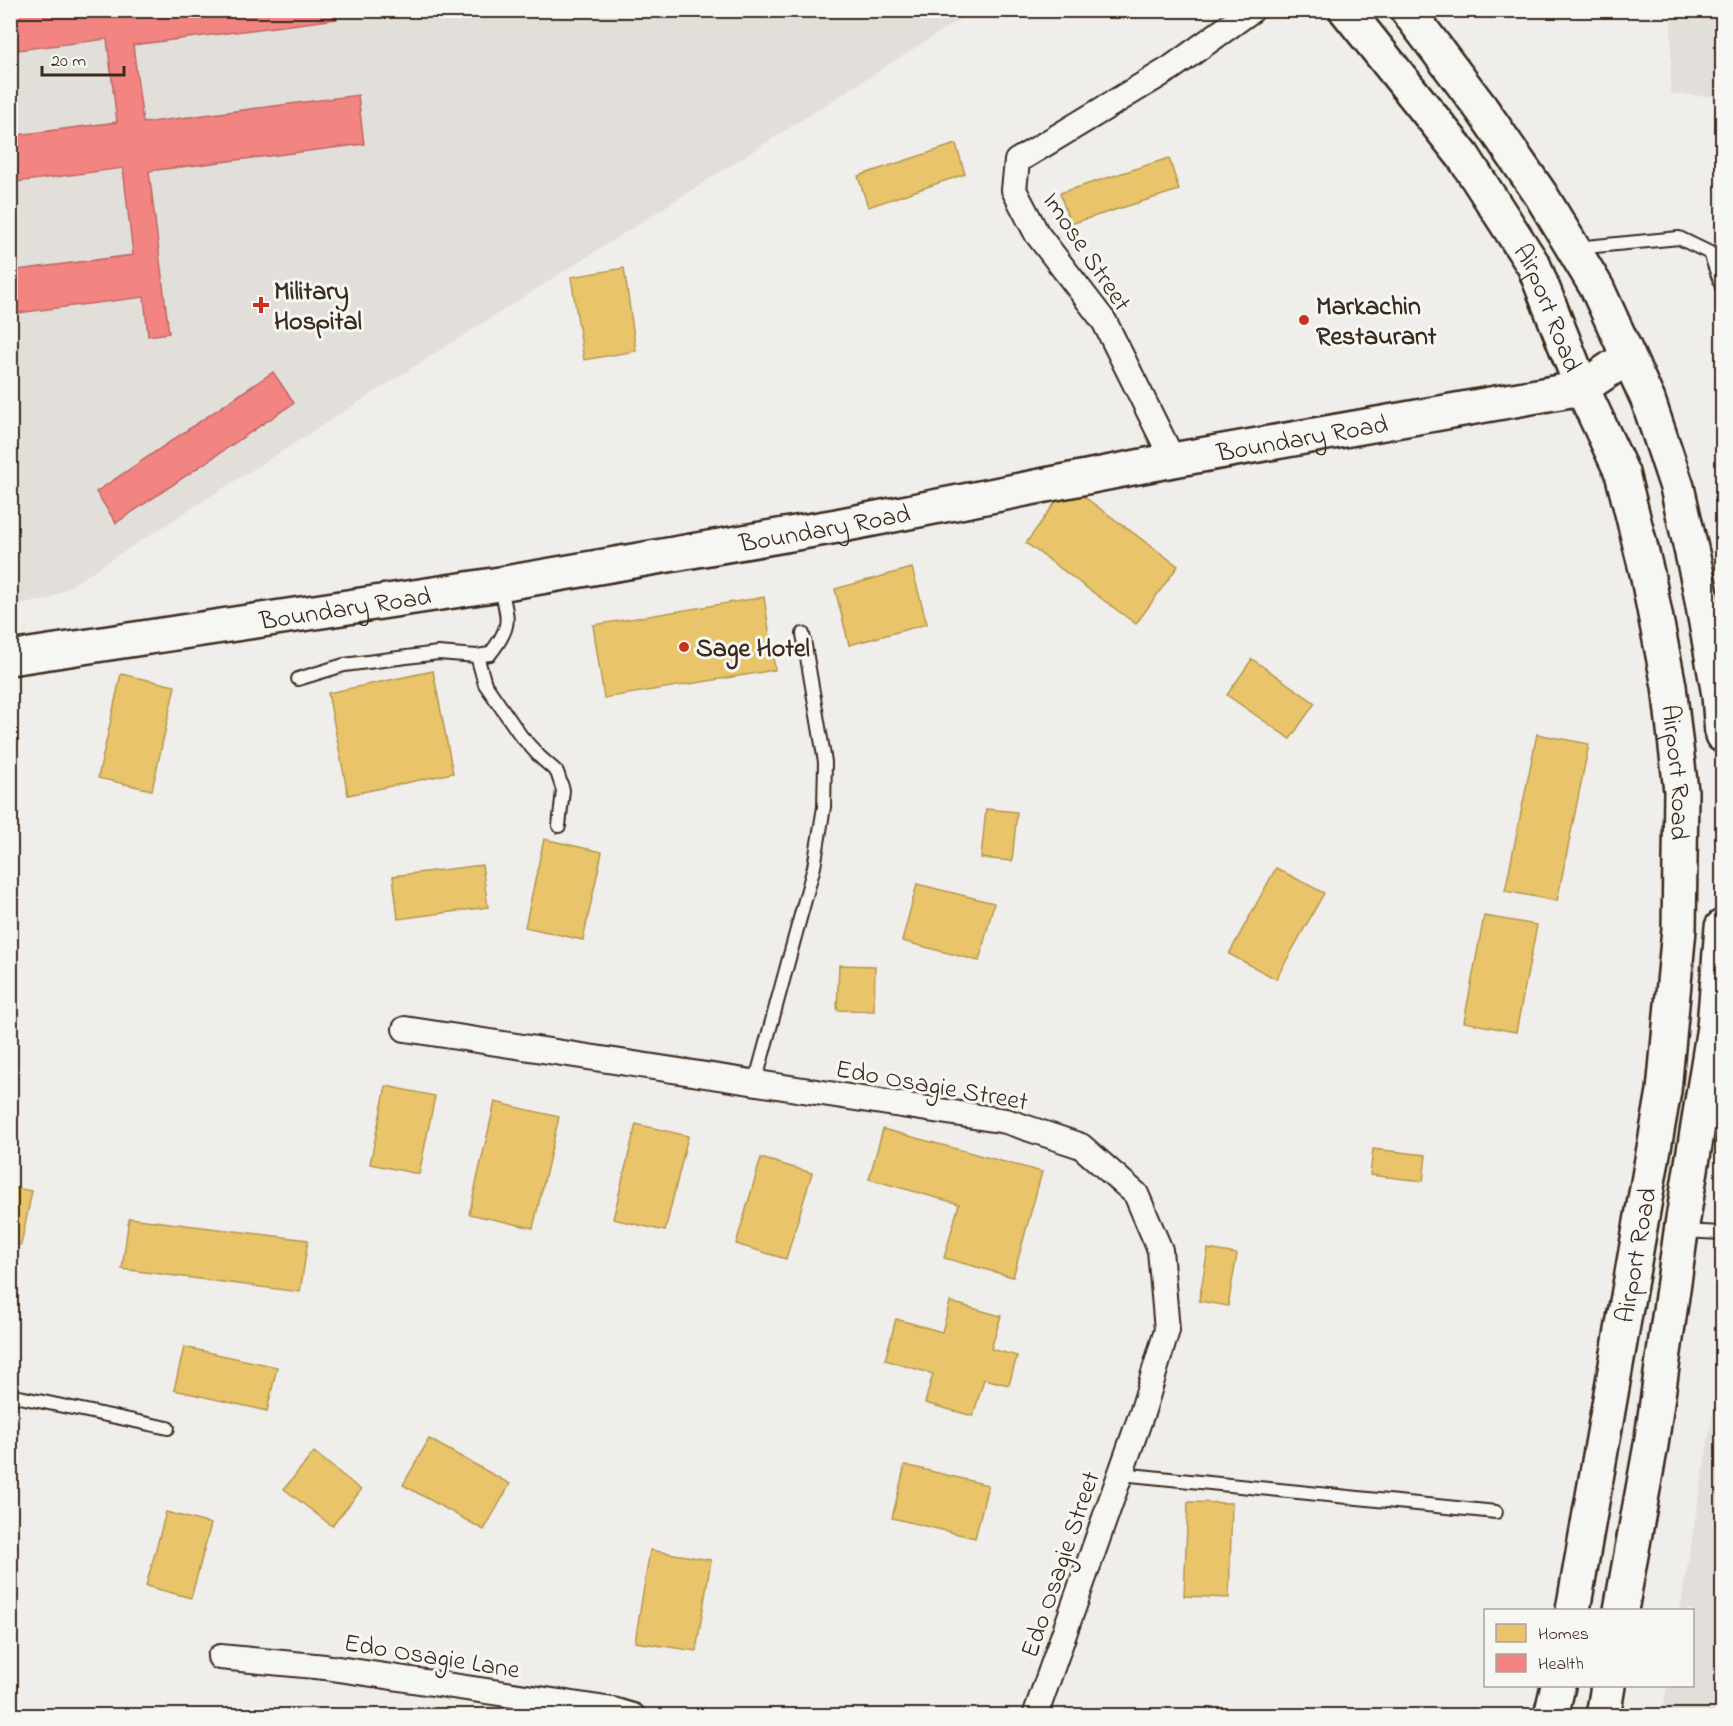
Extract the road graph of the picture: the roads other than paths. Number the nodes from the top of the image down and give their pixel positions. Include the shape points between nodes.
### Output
1 (1252, 10) edge
2 (1346, 10) edge
3 (1407, 10) edge
4 (1573, 248) junction
5 (1722, 287) edge
6 (1628, 357) junction
7 (1582, 388) junction
8 (1173, 460) junction
9 (500, 584) junction
10 (803, 634) dead end
11 (1716, 645) edge
12 (477, 656) junction
13 (10, 658) edge
14 (298, 678) dead end
15 (1722, 735) edge
16 (559, 826) dead end
17 (1722, 927) edge
18 (405, 1029) dead end
19 (755, 1083) junction
20 (1681, 1231) junction
21 (1722, 1233) edge
22 (10, 1395) edge
23 (168, 1428) dead end
24 (1121, 1474) junction
25 (1496, 1512) dead end
26 (1573, 1609) edge
27 (1621, 1609) edge
28 (220, 1657) dead end
29 (1558, 1687) edge
30 (1608, 1687) edge
31 (633, 1716) edge
32 (1035, 1716) edge
33 (1551, 1716) edge
34 (1603, 1716) edge

1 - 8 street, Imose Street via 1171,68 1017,161 1014,190 1037,234 1104,321
2 - 7 main road, Airport Road via 1463,156 1534,266
3 - 4 main road, Airport Road via 1535,185
4 - 5 lane via 1679,238 1710,253
4 - 6 main road, Airport Road via 1597,288
6 - 7 main road, Boundary Road
6 - 11 main road, Airport Road via 1648,400 1677,486
7 - 8 main road, Boundary Road
7 - 26 main road, Airport Road via 1622,472 1647,573 1669,686 1681,791 1679,929 1664,1091
8 - 9 main road, Boundary Road via 837,526
9 - 12 lane via 508,620 502,639 490,654
9 - 13 main road, Boundary Road
10 - 19 lane via 825,762 824,807 814,867
11 - 15 main road, Airport Road
12 - 14 lane via 438,653 345,664
12 - 16 lane via 485,684 522,736 557,772 563,790
17 - 20 main road, Airport Road via 1714,1027
18 - 19 street, Edo Osagie Street
19 - 24 street, Edo Osagie Street via 1006,1121 1081,1146 1136,1194 1160,1250 1167,1330
20 - 21 lane
20 - 27 main road, Airport Road via 1651,1445
22 - 23 lane
24 - 25 lane
24 - 32 street, Edo Osagie Street
28 - 31 street, Edo Osagie Lane via 325,1667
29 - 33 main road
30 - 34 main road

